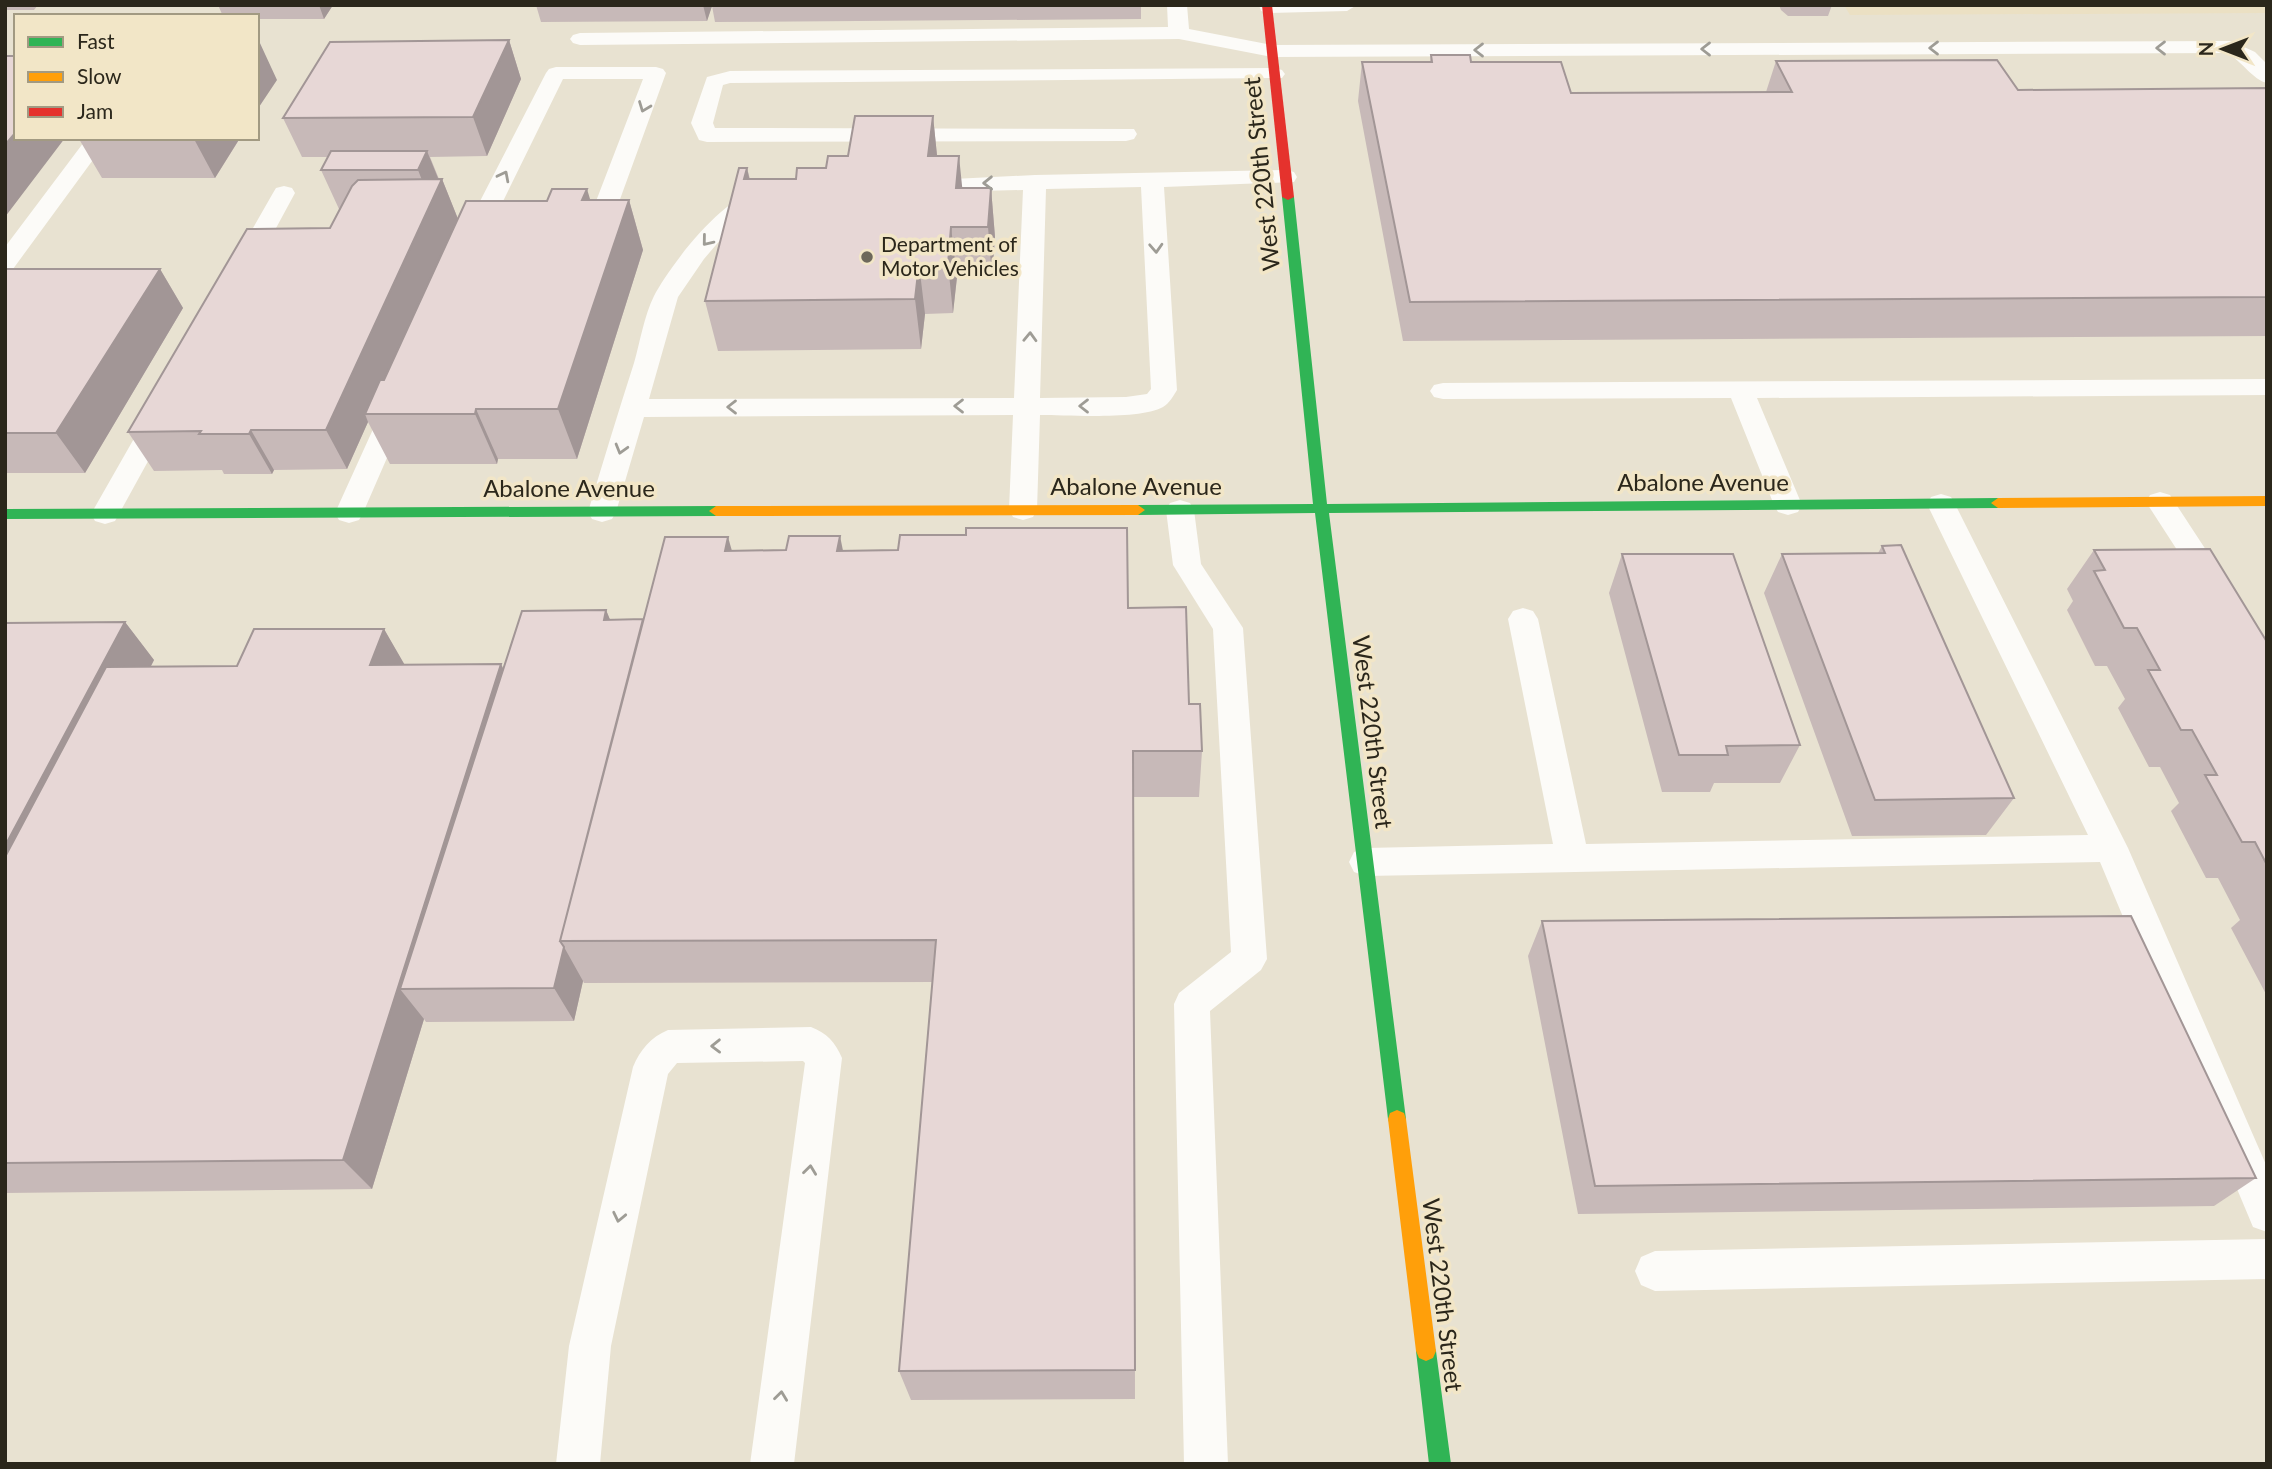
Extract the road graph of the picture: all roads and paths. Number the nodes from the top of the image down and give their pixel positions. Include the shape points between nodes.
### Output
1 (1177, 5) edge
2 (1347, 5) edge
3 (1267, 6) edge
4 (1179, 33) junction
5 (580, 38) dead end
6 (1272, 51) junction
7 (1275, 74) junction
8 (2267, 77) edge
9 (1126, 134) dead end
10 (97, 140) edge
11 (1286, 177) junction
12 (1152, 180) junction
13 (1035, 182) junction
14 (941, 185) edge
15 (778, 191) edge
16 (284, 194) dead end
17 (554, 235) edge
18 (473, 237) junction
19 (501, 237) edge
20 (462, 261) edge
21 (5, 264) edge
22 (230, 291) edge
23 (406, 386) edge
24 (2267, 387) edge
25 (175, 388) edge
26 (1740, 388) junction
27 (1443, 391) dead end
28 (1027, 405) junction
29 (633, 408) junction
30 (2267, 501) edge
31 (2160, 502) junction
32 (1941, 504) junction
33 (1788, 505) junction
34 (1321, 509) junction
35 (1023, 510) junction
36 (1180, 510) junction
37 (601, 512) junction
38 (349, 513) junction
39 (5, 514) edge
40 (105, 514) junction
41 (2225, 603) edge
42 (1523, 619) dead end
43 (2111, 848) junction
44 (1572, 858) junction
45 (1366, 862) junction
46 (2267, 1213) edge
47 (2267, 1259) edge
48 (1655, 1270) dead end
49 (578, 1464) edge
50 (772, 1464) edge
51 (1206, 1464) edge
52 (1440, 1464) edge

1 - 4 lane
2 - 3 lane
3 - 6 street, West 220th Street
4 - 5 lane
4 - 6 lane
6 - 7 street, West 220th Street
8 -> 6 lane via 2248,56 2231,47
7 - 9 lane via 730,77 714,81 702,122 707,135
7 - 11 street, West 220th Street
10 - 21 lane
11 - 12 lane
11 - 34 street, West 220th Street
12 - 13 lane
12 -> 28 lane via 1164,390 1155,401 1140,405
13 -> 14 lane
28 -> 13 lane
15 -> 29 lane via 740,207 682,272 666,297
16 - 22 lane
18 -> 17 lane via 556,73 656,73 603,213 576,229
18 - 19 lane
18 - 20 lane
23 - 38 lane
24 - 26 lane
25 - 40 lane
26 - 27 lane
26 - 33 lane
28 -> 29 lane
28 - 35 lane
29 -> 37 lane
30 - 31 street, Abalone Avenue
31 - 32 street, Abalone Avenue
31 - 41 lane
32 - 33 street, Abalone Avenue
32 - 43 lane
33 - 34 street, Abalone Avenue
34 - 36 street, Abalone Avenue
34 - 45 street, West 220th Street
35 - 36 street, Abalone Avenue
35 - 37 street, Abalone Avenue
36 - 51 lane via 1187,565 1228,628 1249,959 1192,1004
37 - 38 street, Abalone Avenue
38 - 40 street, Abalone Avenue
39 - 40 street, Abalone Avenue
42 - 44 lane
43 - 44 lane
43 - 46 lane
44 - 45 lane
45 - 52 street, West 220th Street
47 - 48 lane
50 -> 49 lane via 824,1058 811,1044 668,1047 652,1067 590,1346

